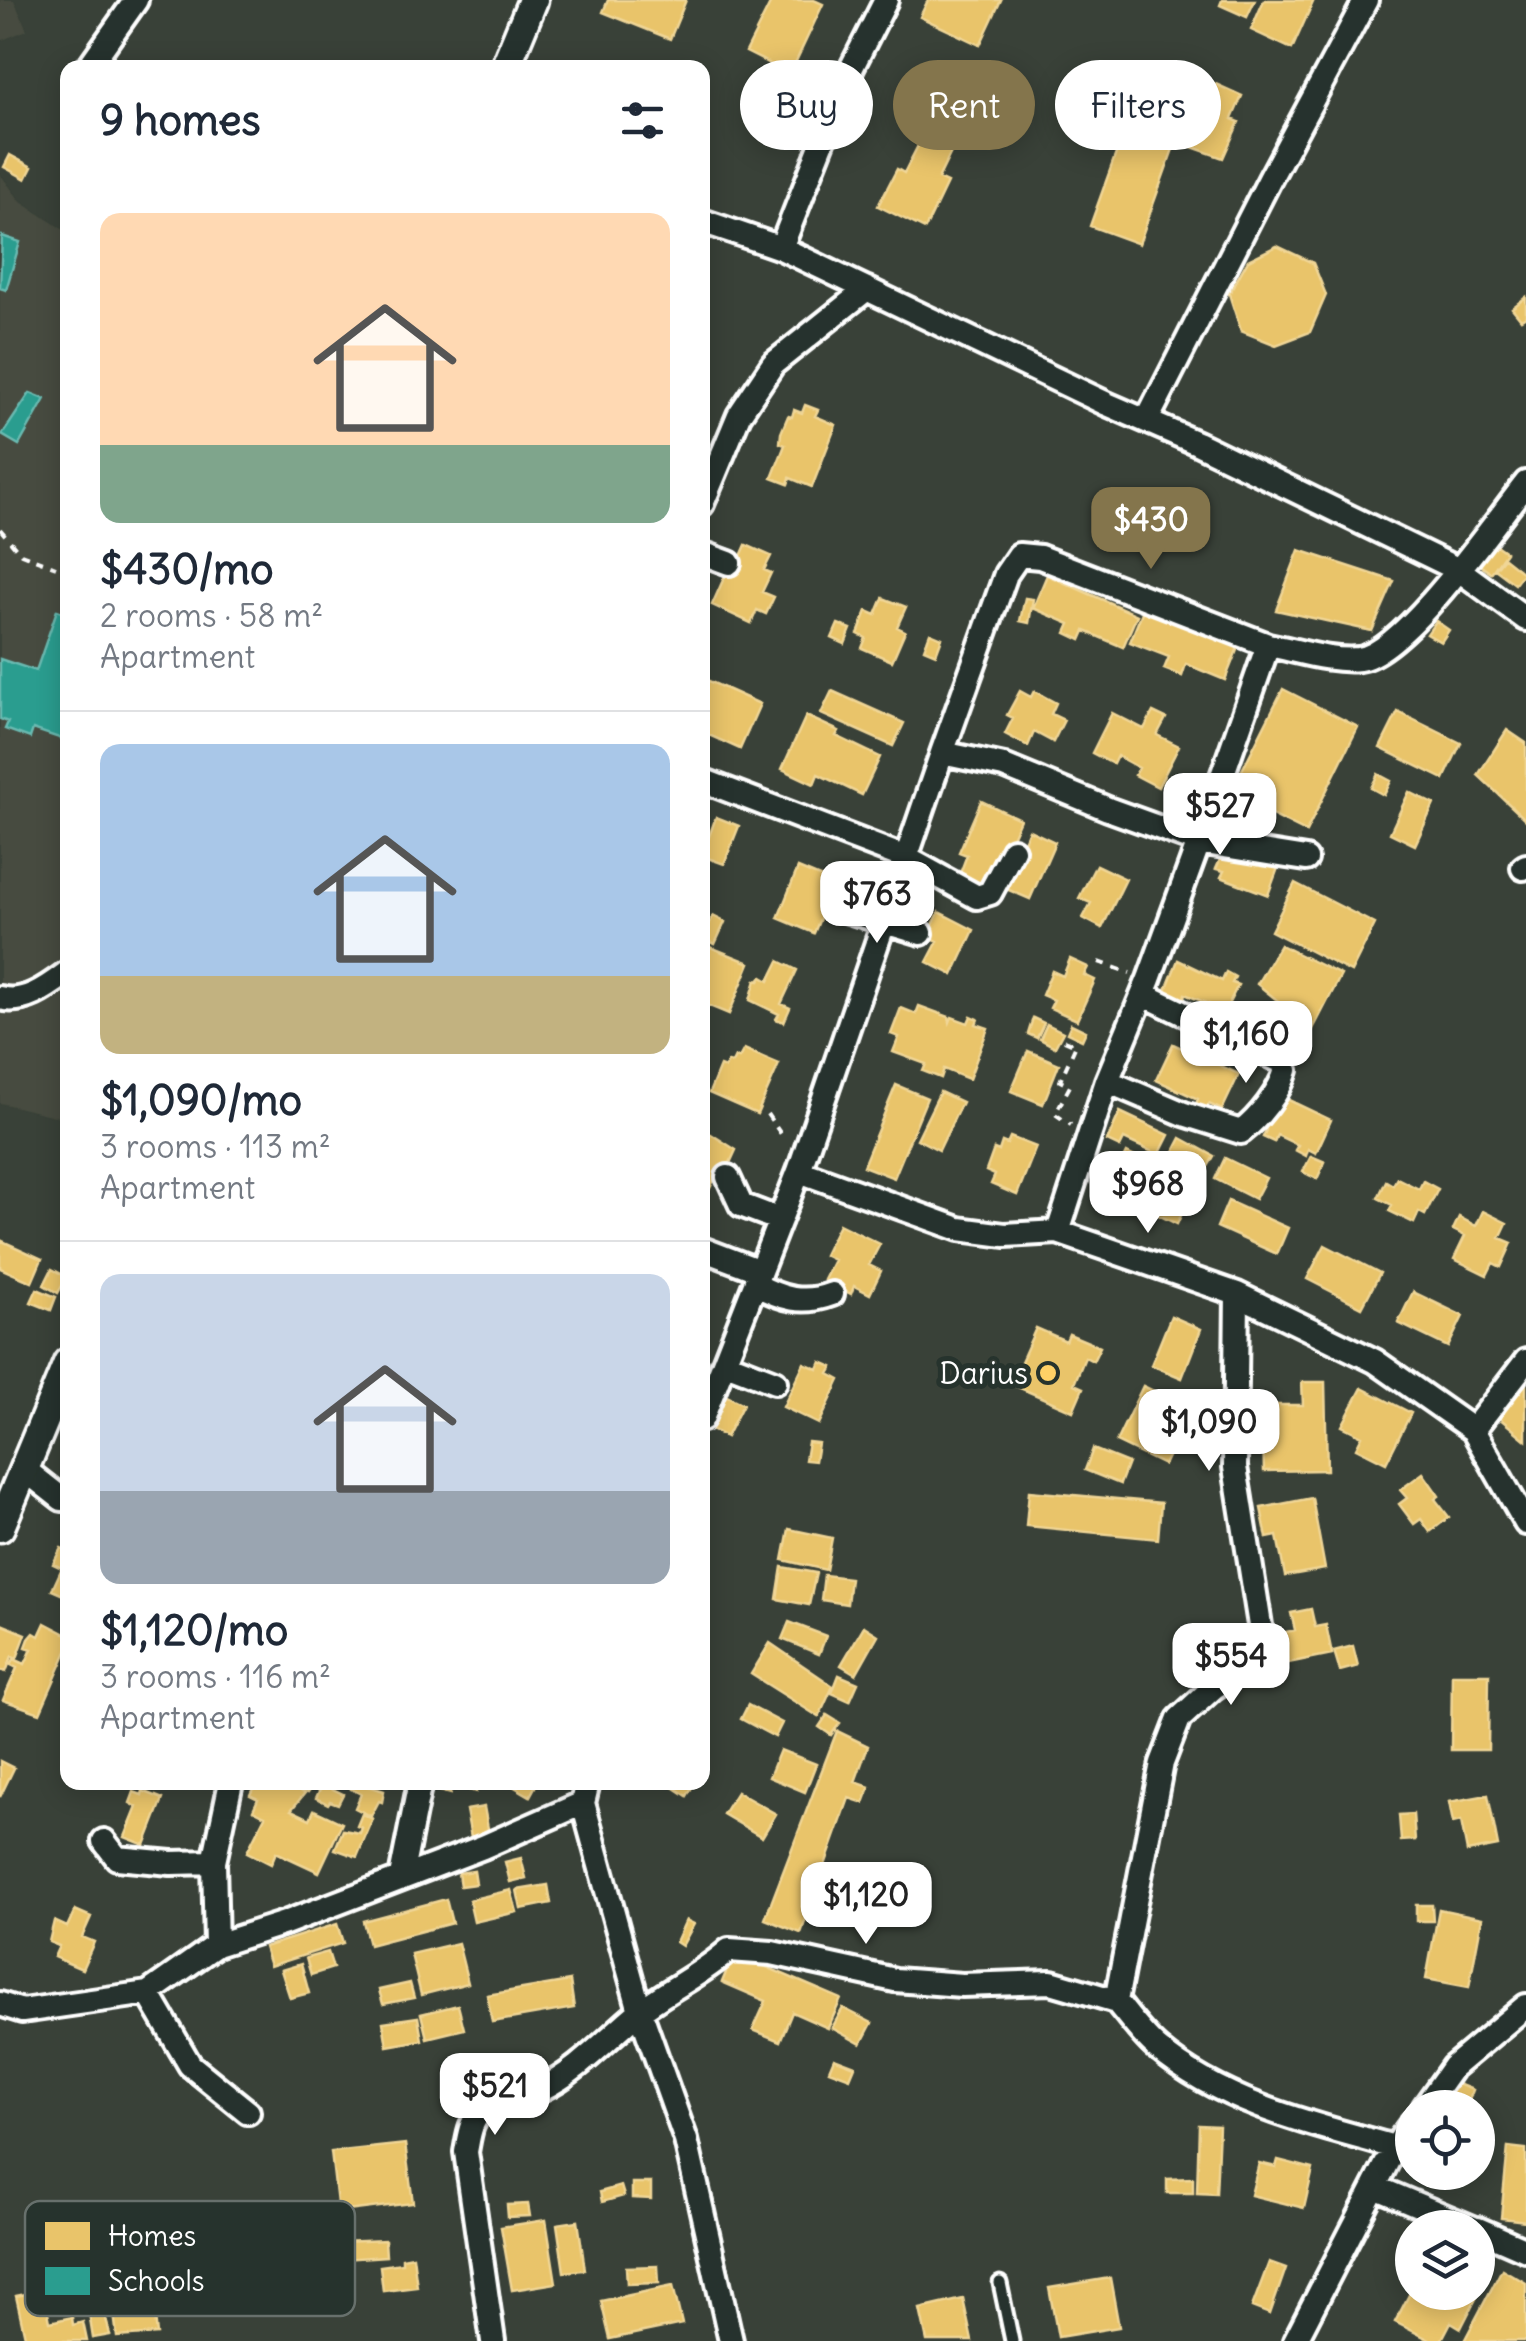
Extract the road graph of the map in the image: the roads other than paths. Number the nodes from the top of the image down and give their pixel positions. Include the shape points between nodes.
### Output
1 (136, 0) edge
2 (533, 0) edge
3 (886, 0) edge
4 (1366, 0) edge
5 (94, 60) edge
6 (508, 60) edge
7 (710, 224) edge
8 (781, 248) junction
9 (867, 289) junction
10 (1147, 420) junction
11 (1526, 482) edge
12 (710, 485) edge
13 (710, 556) edge
14 (729, 563) dead end
15 (1459, 570) junction
16 (1526, 619) edge
17 (1268, 645) junction
18 (942, 753) junction
19 (710, 783) edge
20 (1198, 842) junction
21 (1012, 850) dead end
22 (906, 858) junction
23 (1306, 859) dead end
24 (848, 912) dead end
25 (882, 920) junction
26 (921, 933) dead end
27 (60, 978) edge
28 (1146, 986) junction
29 (0, 998) edge
30 (1107, 1081) junction
31 (801, 1163) junction
32 (728, 1178) dead end
33 (780, 1220) junction
34 (1058, 1232) junction
35 (710, 1253) edge
36 (757, 1278) junction
37 (832, 1294) dead end
38 (1237, 1294) junction
39 (1526, 1360) edge
40 (726, 1363) junction
41 (60, 1382) edge
42 (775, 1382) dead end
43 (710, 1400) edge
44 (1473, 1430) junction
45 (24, 1469) junction
46 (60, 1497) edge
47 (1526, 1523) edge
48 (0, 1527) edge
49 (229, 1790) edge
50 (418, 1790) edge
51 (586, 1793) edge
52 (104, 1841) dead end
53 (214, 1862) junction
54 (401, 1877) junction
55 (216, 1944) junction
56 (148, 1992) junction
57 (1116, 2001) junction
58 (0, 2004) edge
59 (1526, 2006) edge
60 (640, 2011) junction
61 (1436, 2090) edge
62 (248, 2112) dead end
63 (1395, 2147) joint
64 (1375, 2187) junction
65 (1431, 2210) edge
66 (1495, 2237) edge
67 (1526, 2250) edge
68 (1000, 2284) dead end
69 (493, 2341) edge
70 (731, 2341) edge
71 (1012, 2341) edge
72 (1295, 2341) edge

1 - 5 street
2 - 6 street
3 - 8 street via 852,67
4 - 10 street
7 - 8 street
8 - 9 street
9 - 10 street
9 - 12 street via 773,364 739,415
10 - 15 street
11 - 15 street
13 - 14 street
15 - 16 street
15 - 17 street via 1386,648 1361,658
17 - 18 street via 1040,557 1019,556 1006,574
17 - 20 street
18 - 20 street via 1004,766
18 - 22 street
19 - 22 street
20 - 23 street
20 - 28 street
21 - 22 street via 990,893 977,897
22 - 25 street
24 - 25 street
25 - 26 street
25 - 31 street
27 - 29 street via 38,993
28 - 30 street
28 - 30 street via 1281,1061 1283,1081 1240,1132
30 - 34 street
31 - 33 street
31 - 34 street via 959,1229
32 - 33 street via 742,1205
33 - 36 street
34 - 38 street
35 - 36 street
36 - 37 street via 795,1301
36 - 40 street
38 - 44 street via 1375,1361
38 - 57 street via 1235,1467 1262,1638 1254,1660 1179,1720 1162,1763
39 - 44 street
40 - 42 street
40 - 43 street
41 - 45 street
44 - 47 street
45 - 46 street
45 - 48 street
49 - 53 street
50 - 54 street
51 - 54 street via 483,1847
51 - 60 street
52 - 53 street via 117,1858
53 - 55 street
54 - 55 street
55 - 56 street
56 - 58 street via 22,2011
56 - 62 street via 190,2065
57 - 60 street via 1051,1982 895,1980 729,1950
57 - 63 street via 1155,2047 1208,2084 1308,2123
59 - 61 street via 1453,2066
60 - 69 street via 573,2069 541,2089 484,2106 470,2126 466,2152
60 - 70 street via 686,2140
63 - 64 street
64 - 65 street
64 - 72 street
66 - 67 street
68 - 71 lane

